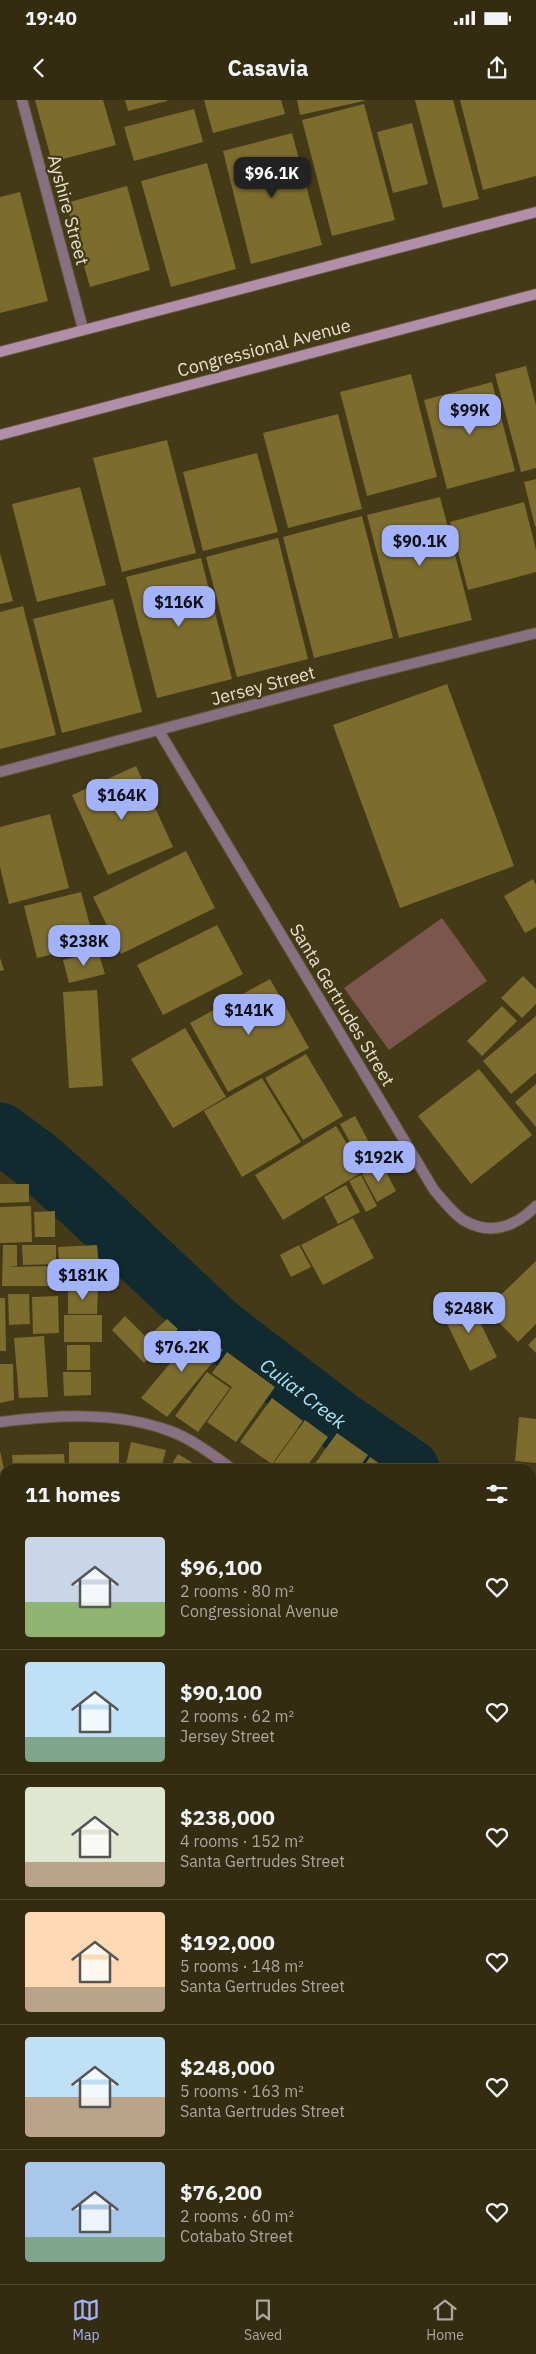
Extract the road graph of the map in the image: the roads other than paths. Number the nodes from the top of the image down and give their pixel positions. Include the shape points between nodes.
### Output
1 (22, 100) edge
2 (536, 212) edge
3 (536, 294) edge
4 (83, 329) junction
5 (0, 352) edge
6 (0, 435) edge
7 (536, 633) edge
8 (160, 731) junction
9 (0, 772) edge
10 (536, 1206) edge
11 (0, 1422) edge
12 (226, 1464) edge

1 - 4 street, Ayshire Street
2 - 4 main road
3 - 6 main road, Congressional Avenue
4 - 5 main road
7 - 8 street, Jersey Street
8 - 9 street, Jersey Street
8 - 10 street, Santa Gertrudes Street via 434,1190 463,1221 480,1227 514,1224
11 - 12 street via 47,1416 129,1418 172,1431

